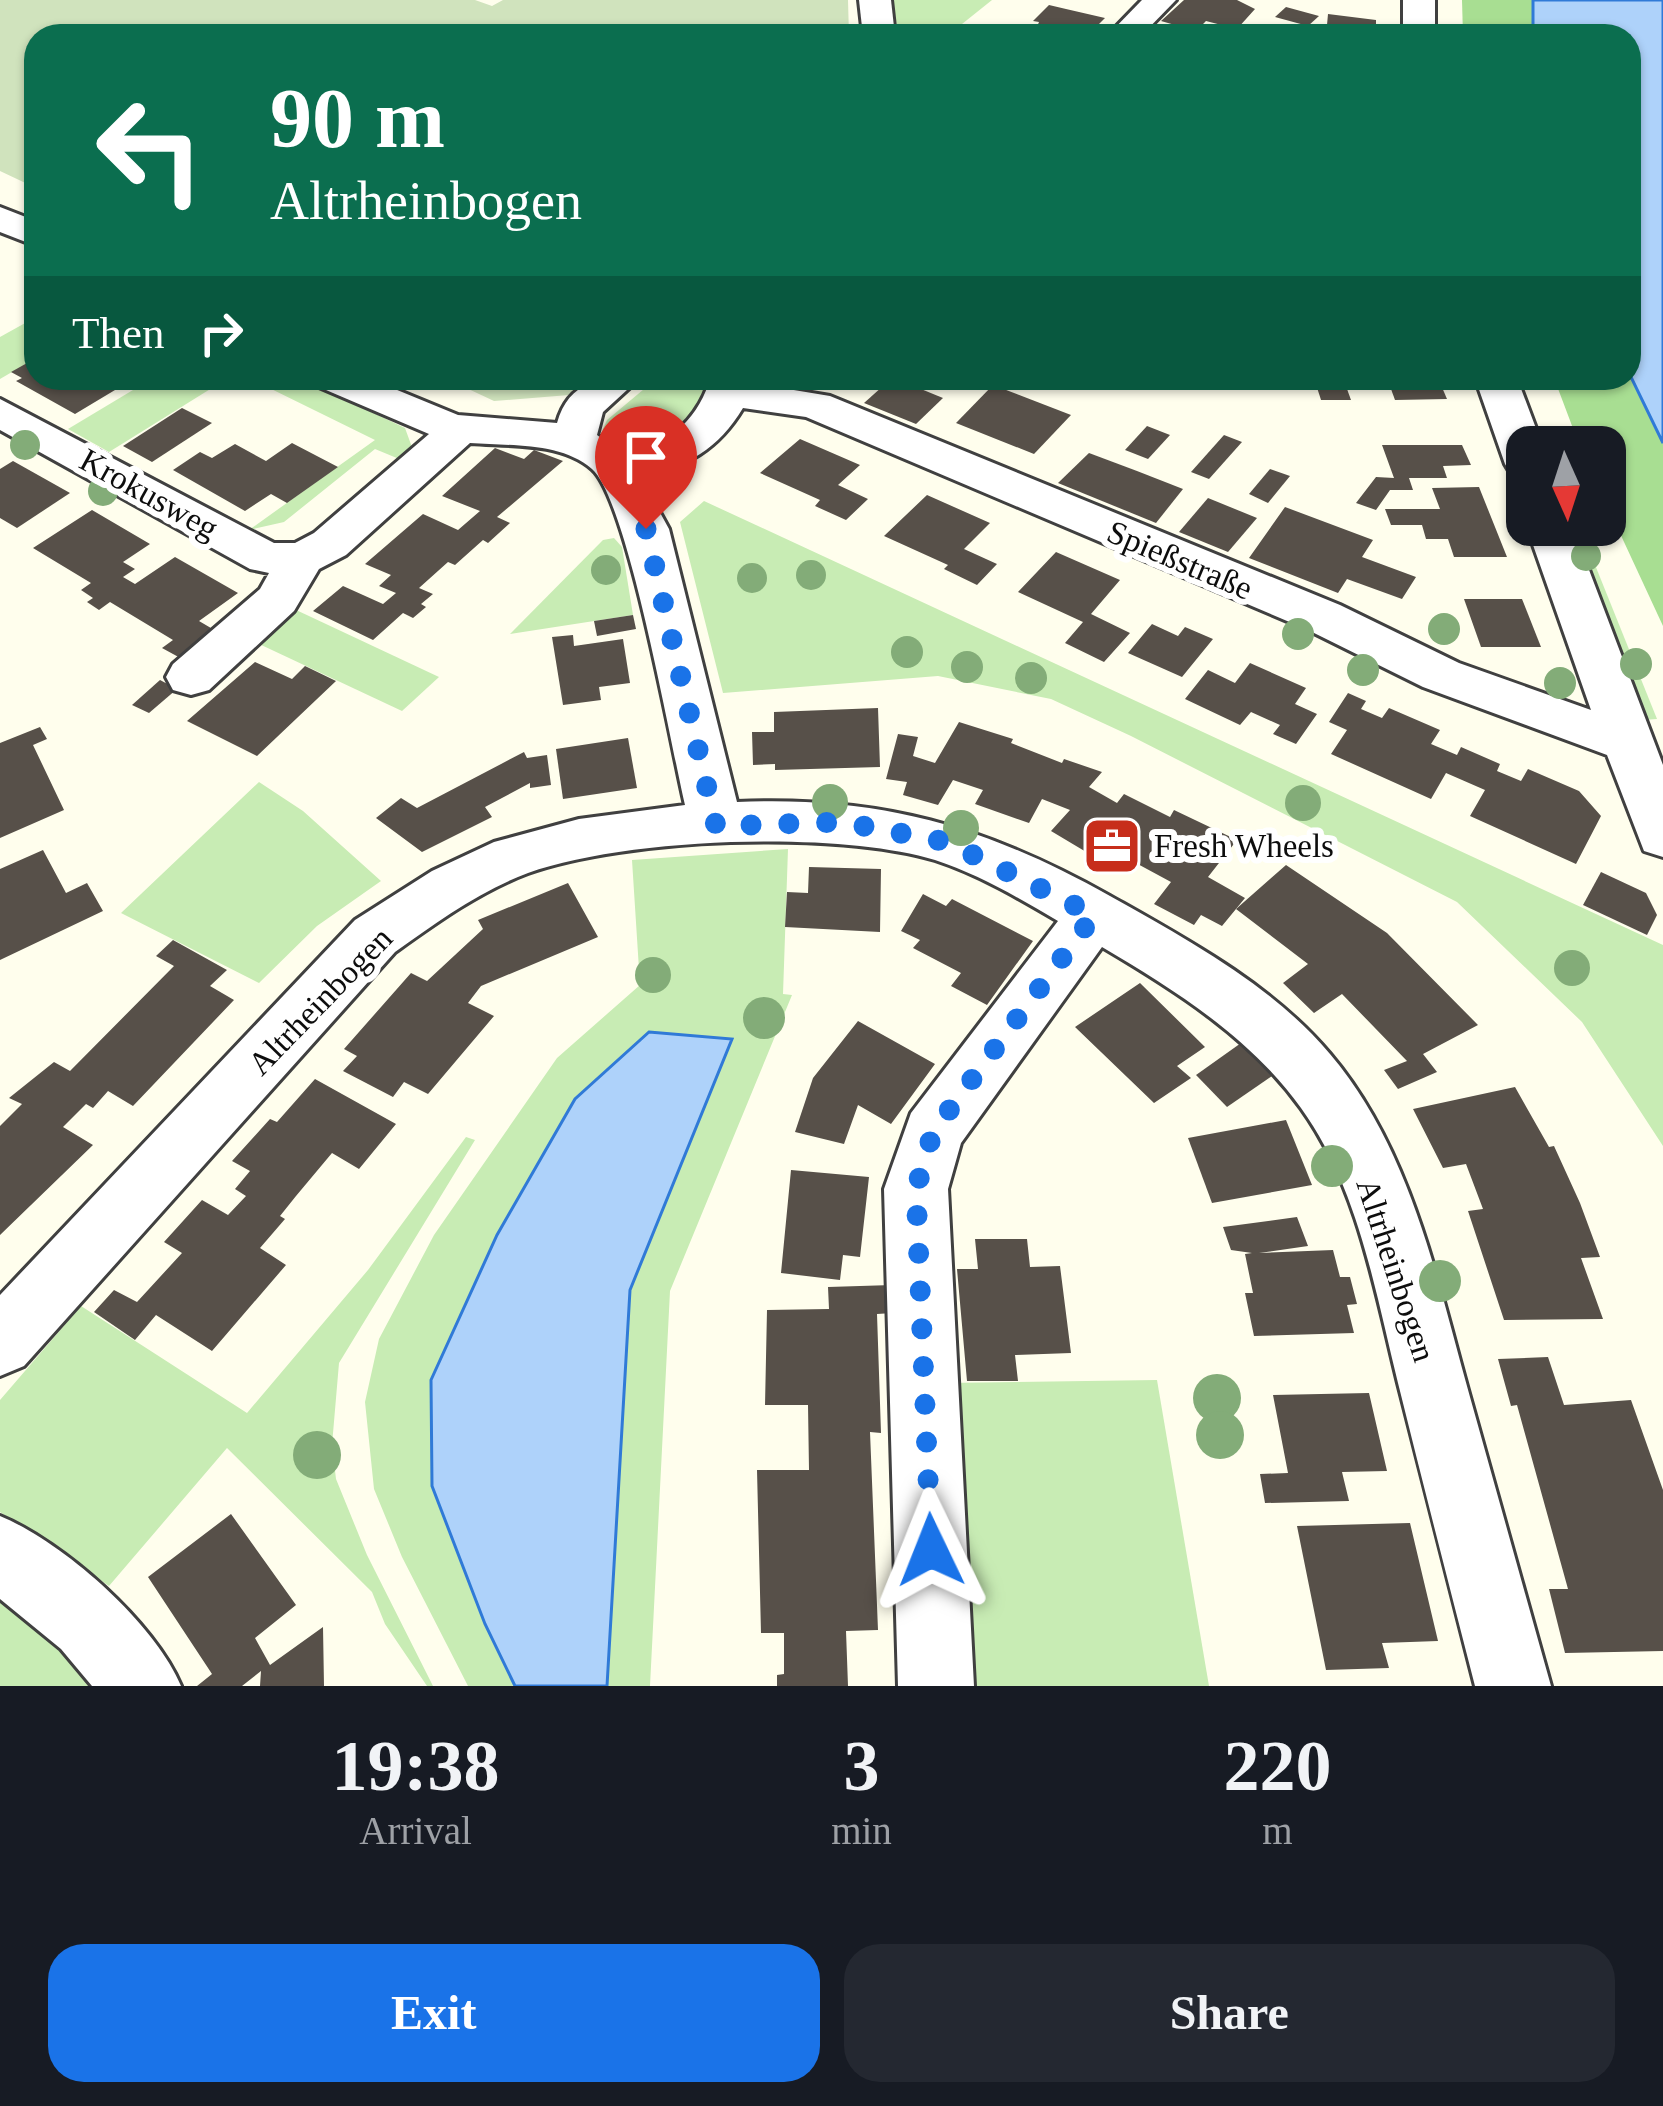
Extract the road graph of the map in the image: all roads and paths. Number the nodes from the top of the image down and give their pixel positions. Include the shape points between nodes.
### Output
1 (1160, 0) edge
2 (1135, 24) edge
3 (360, 390) edge
4 (613, 390) edge
5 (727, 390) edge
6 (751, 390) edge
7 (1500, 390) edge
8 (0, 412) edge
9 (1513, 426) edge
10 (465, 428) junction
11 (590, 436) junction
12 (666, 459) junction
13 (646, 529) junction
14 (1557, 546) edge
15 (302, 558) junction
16 (191, 677) dead end
17 (1627, 742) junction
18 (716, 826) junction
19 (1663, 836) edge
20 (1094, 915) junction
21 (0, 1343) edge
22 (0, 1552) edge
23 (143, 1686) edge
24 (936, 1686) edge
25 (1513, 1686) edge

1 - 2 street
3 - 10 street
4 - 11 street
5 - 12 street via 697,435
6 - 17 street, Spießstraße via 815,405 1323,617 1441,675
7 - 9 street
8 - 15 street, Krokusweg via 266,558
10 - 11 street
10 - 15 street via 330,544
11 - 12 street via 640,464
11 - 13 street
12 - 13 street
13 - 18 street
14 - 17 street
15 - 16 street via 277,600
17 - 19 street
18 - 20 street, Altrheinbogen via 842,822 947,842
18 - 21 street, Altrheinbogen via 531,851 426,900 375,936
20 - 24 street via 933,1132 916,1189
20 - 25 street, Altrheinbogen via 1203,979 1267,1030 1324,1092 1397,1251
22 - 23 street via 87,1623

